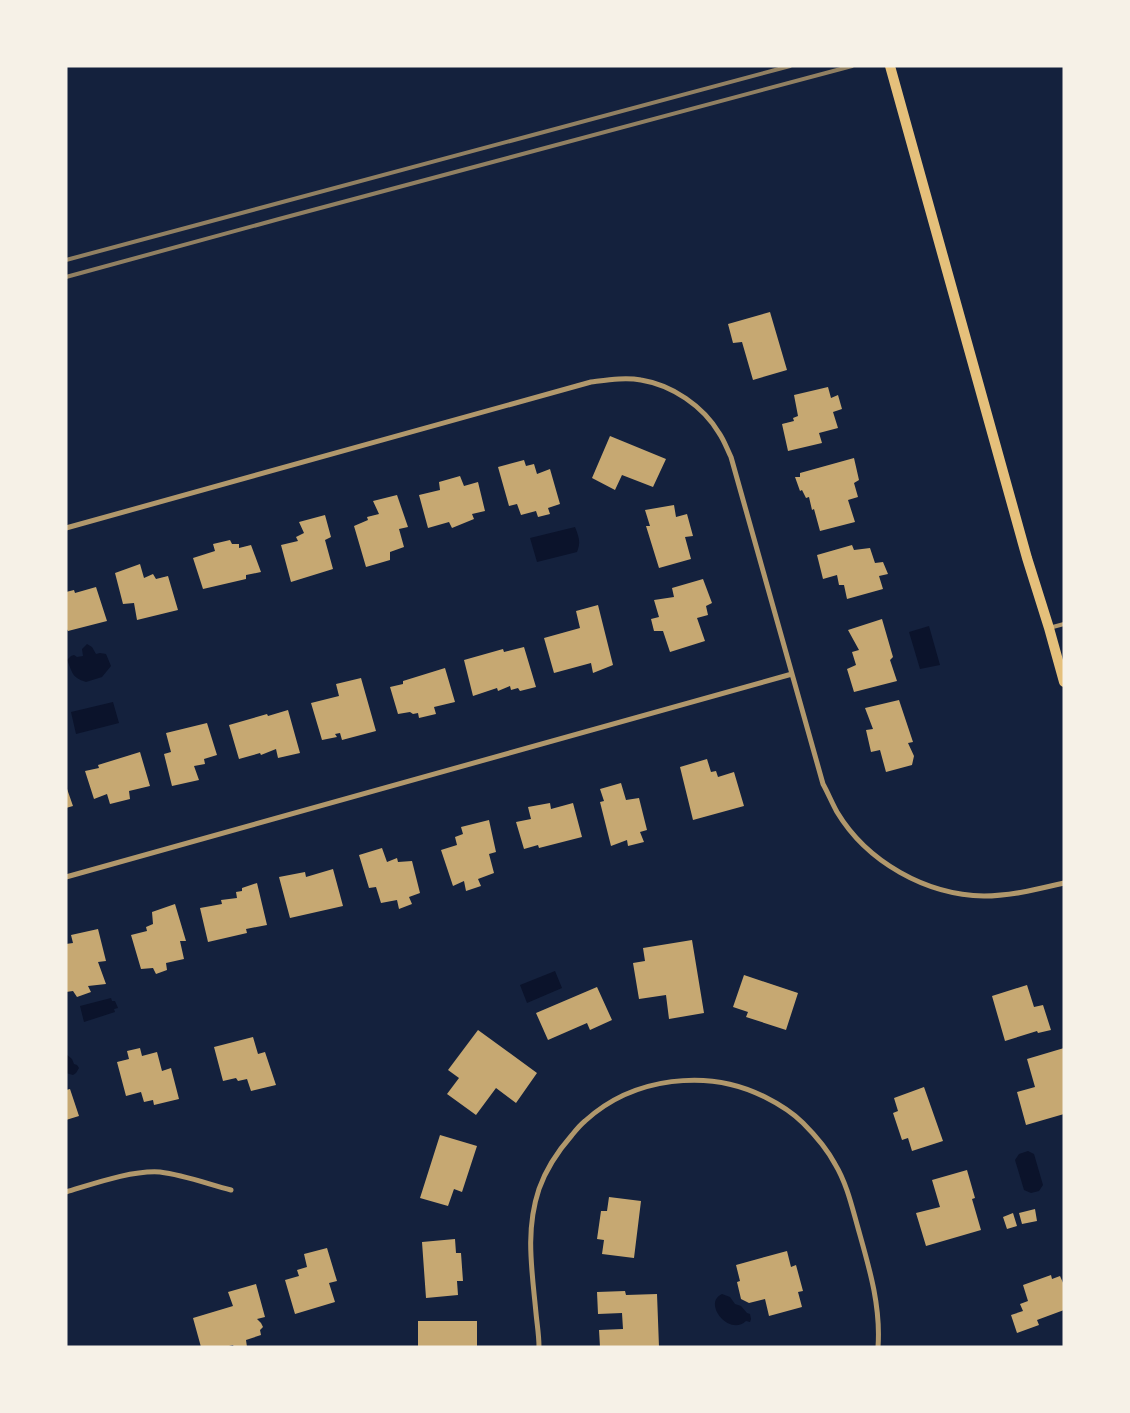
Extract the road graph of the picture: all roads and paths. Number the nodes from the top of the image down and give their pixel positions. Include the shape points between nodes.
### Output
1 (890, 66) edge
2 (66, 528) edge
3 (1064, 624) edge
4 (1049, 628) junction
5 (792, 674) junction
6 (1064, 682) edge
7 (66, 877) edge
8 (1064, 882) edge
9 (231, 1190) dead end
10 (66, 1192) edge
11 (539, 1347) edge
12 (878, 1347) edge

1 - 4 main road
2 - 5 street via 591,382 640,380 679,394 701,411 719,432 731,457
3 - 4 lane
4 - 6 main road
5 - 7 street
5 - 8 street via 823,784 837,812 866,847 895,870 940,889 985,896 1019,893
9 - 10 street via 158,1172 129,1175
11 - 12 street via 530,1239 532,1215 539,1189 560,1148 585,1120 611,1102 650,1086 700,1080 728,1083 779,1104 801,1121 826,1149 847,1190 874,1285

